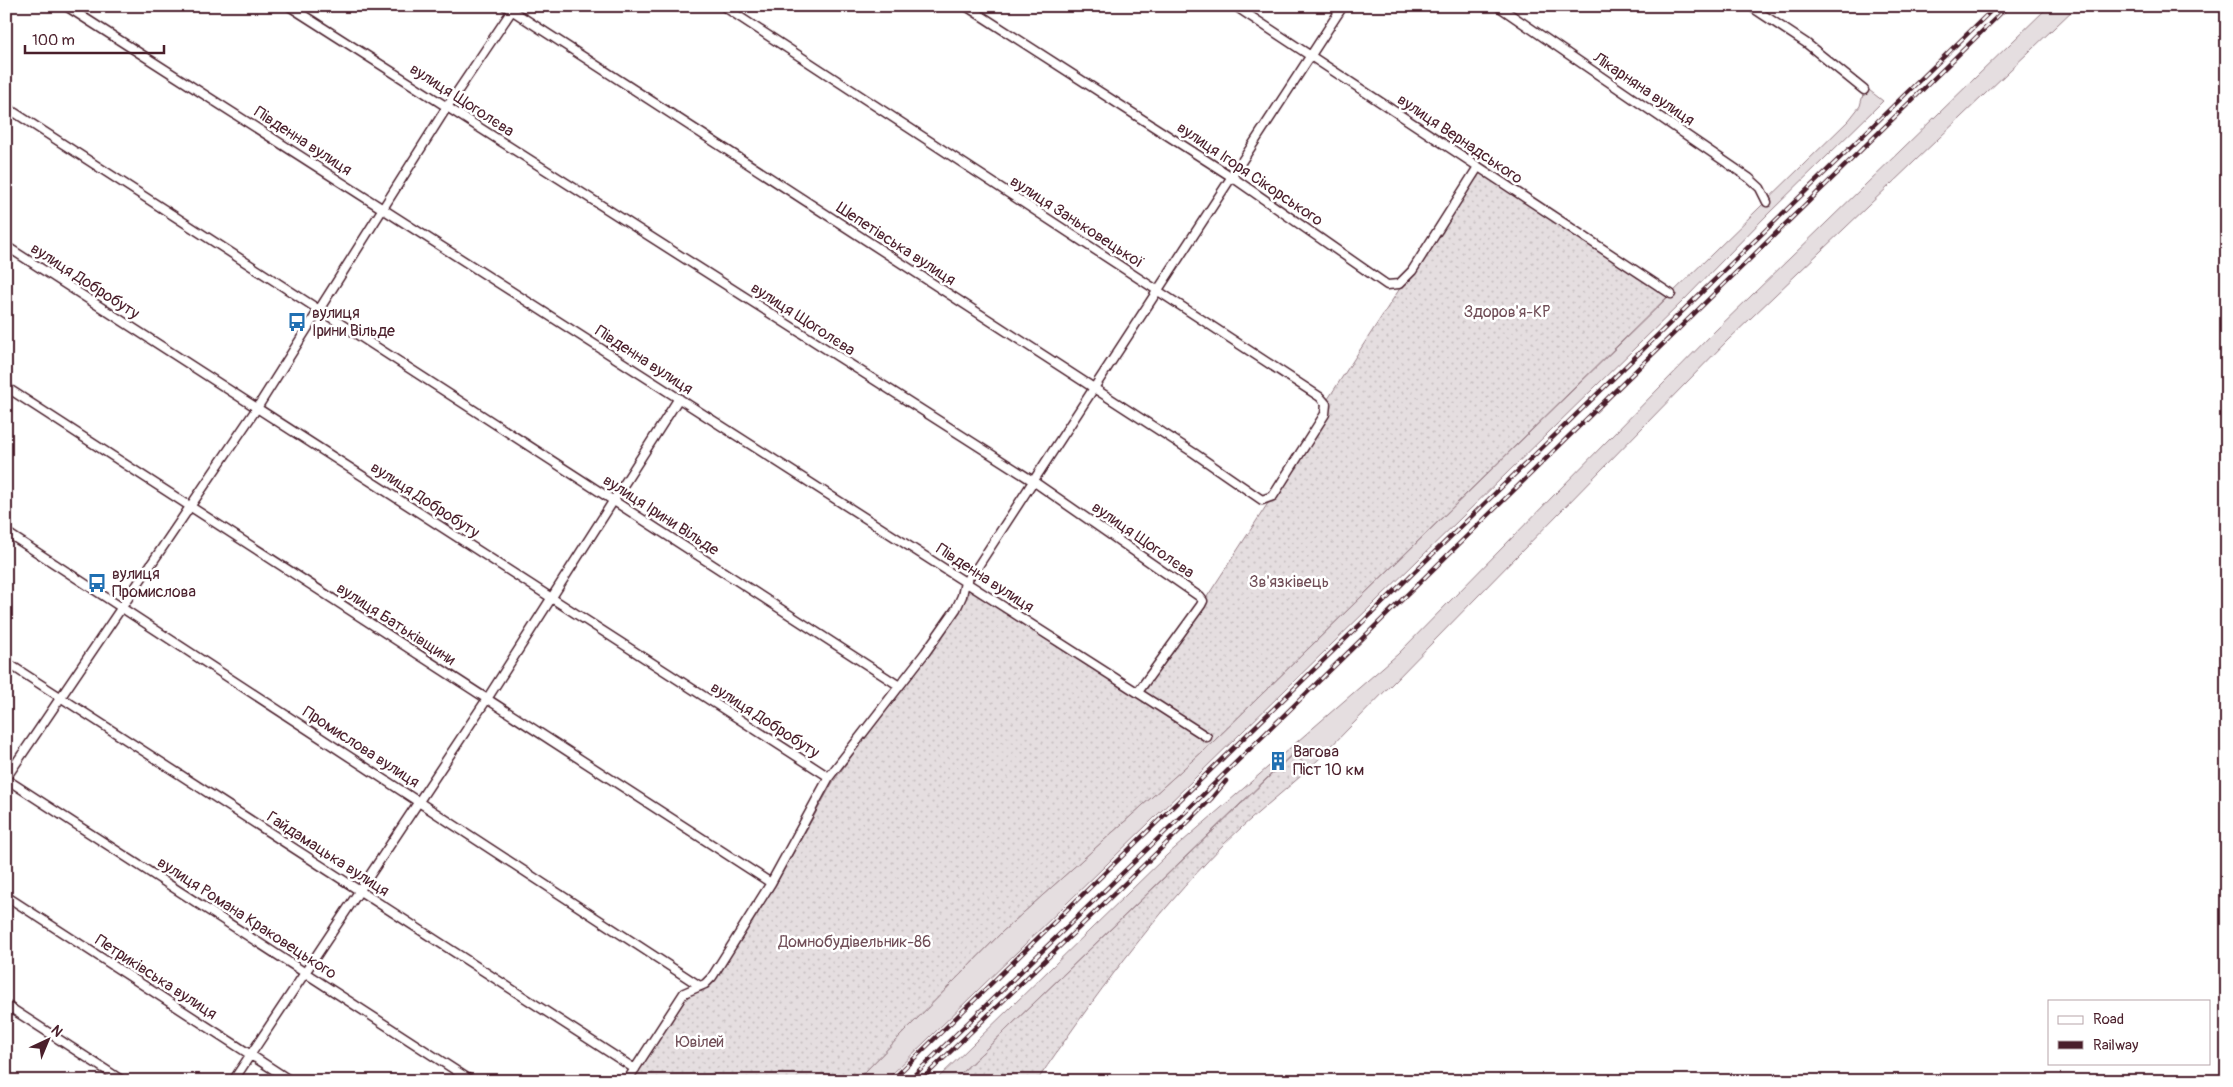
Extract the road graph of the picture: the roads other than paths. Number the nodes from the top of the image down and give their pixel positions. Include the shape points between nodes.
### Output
1 (66, 6) edge
2 (289, 6) edge
3 (505, 6) edge
4 (723, 6) edge
5 (966, 6) edge
6 (1235, 6) edge
7 (1343, 6) edge
8 (1498, 6) edge
9 (1750, 6) edge
10 (514, 9) edge
11 (1310, 55) junction
12 (1864, 90) dead end
13 (6, 107) edge
14 (447, 107) junction
15 (1478, 167) junction
16 (1232, 177) junction
17 (1767, 202) dead end
18 (384, 210) junction
19 (6, 246) edge
20 (1158, 292) junction
21 (1671, 294) dead end
22 (320, 310) junction
23 (6, 388) edge
24 (1093, 389) junction
25 (679, 398) junction
26 (257, 408) junction
27 (1033, 481) junction
28 (1273, 496) joint
29 (614, 501) junction
30 (190, 507) junction
31 (6, 532) edge
32 (965, 582) junction
33 (552, 598) junction
34 (121, 607) junction
35 (6, 662) edge
36 (898, 685) junction
37 (1138, 692) junction
38 (60, 697) junction
39 (487, 699) junction
40 (1207, 737) dead end
41 (829, 777) junction
42 (6, 779) edge
43 (419, 802) junction
44 (771, 883) junction
45 (360, 892) junction
46 (6, 896) edge
47 (305, 973) junction
48 (700, 986) junction
49 (6, 1005) edge
50 (250, 1055) junction
51 (635, 1069) junction
52 (123, 1081) edge
53 (233, 1081) edge
54 (291, 1081) edge
55 (472, 1081) edge
56 (627, 1081) edge

1 - 18 street, Південна вулиця
2 - 14 street, вулиця Щоголєва
3 - 10 street, Шепетівська вулиця
4 - 20 street, вулиця Заньковецької
5 - 16 street, вулиця Ігоря Сікорського
6 - 11 street, вулиця Вернадського
7 - 11 street
8 - 17 street, Лікарняна вулиця via 1749,178 1760,188
9 - 12 street via 1806,43
10 - 14 street
10 - 24 street, Шепетівська вулиця
11 - 15 street, вулиця Вернадського
11 - 16 street
13 - 22 street, вулиця Ірини Вільде
14 - 18 street
14 - 27 street, вулиця Щоголєва
15 - 16 street, вулиця Ігоря Сікорського via 1412,271 1399,284 1390,286
15 - 21 street, вулиця Вернадського
16 - 20 street
18 - 22 street
18 - 25 street, Південна вулиця
19 - 26 street, вулиця Добробуту
20 - 24 street
20 - 28 street, вулиця Заньковецької via 1326,404 1325,414
22 - 26 street
22 - 29 street, вулиця Ірини Вільде
23 - 30 street, вулиця Батьківщини
24 - 27 street
24 - 28 street, Шепетівська вулиця via 1262,500
25 - 29 street
25 - 32 street, Південна вулиця
26 - 30 street
26 - 33 street, вулиця Добробуту
27 - 32 street
27 - 37 street, вулиця Щоголєва via 1203,601
29 - 33 street
29 - 36 street, вулиця Ірини Вільде
30 - 34 street
30 - 39 street, вулиця Батьківщини
31 - 34 street, Промислова вулиця
32 - 36 street via 956,609
32 - 37 street, Південна вулиця
33 - 39 street
33 - 41 street, вулиця Добробуту
34 - 38 street
34 - 43 street, Промислова вулиця
35 - 38 street, Гайдамацька вулиця
36 - 41 street
37 - 40 street, Південна вулиця
38 - 42 street
38 - 45 street, Гайдамацька вулиця
39 - 43 street
39 - 44 street, вулиця Батьківщини
41 - 44 street
42 - 47 street, вулиця Романа Краковецького
43 - 45 street
43 - 48 street, Промислова вулиця
44 - 48 street via 712,977
45 - 47 street
45 - 51 street, Гайдамацька вулиця
46 - 50 street, Петриківська вулиця
47 - 50 street
47 - 55 street, вулиця Романа Краковецького
48 - 51 street via 684,993
49 - 52 street
50 - 53 street
50 - 54 street, Петриківська вулиця
51 - 56 street

